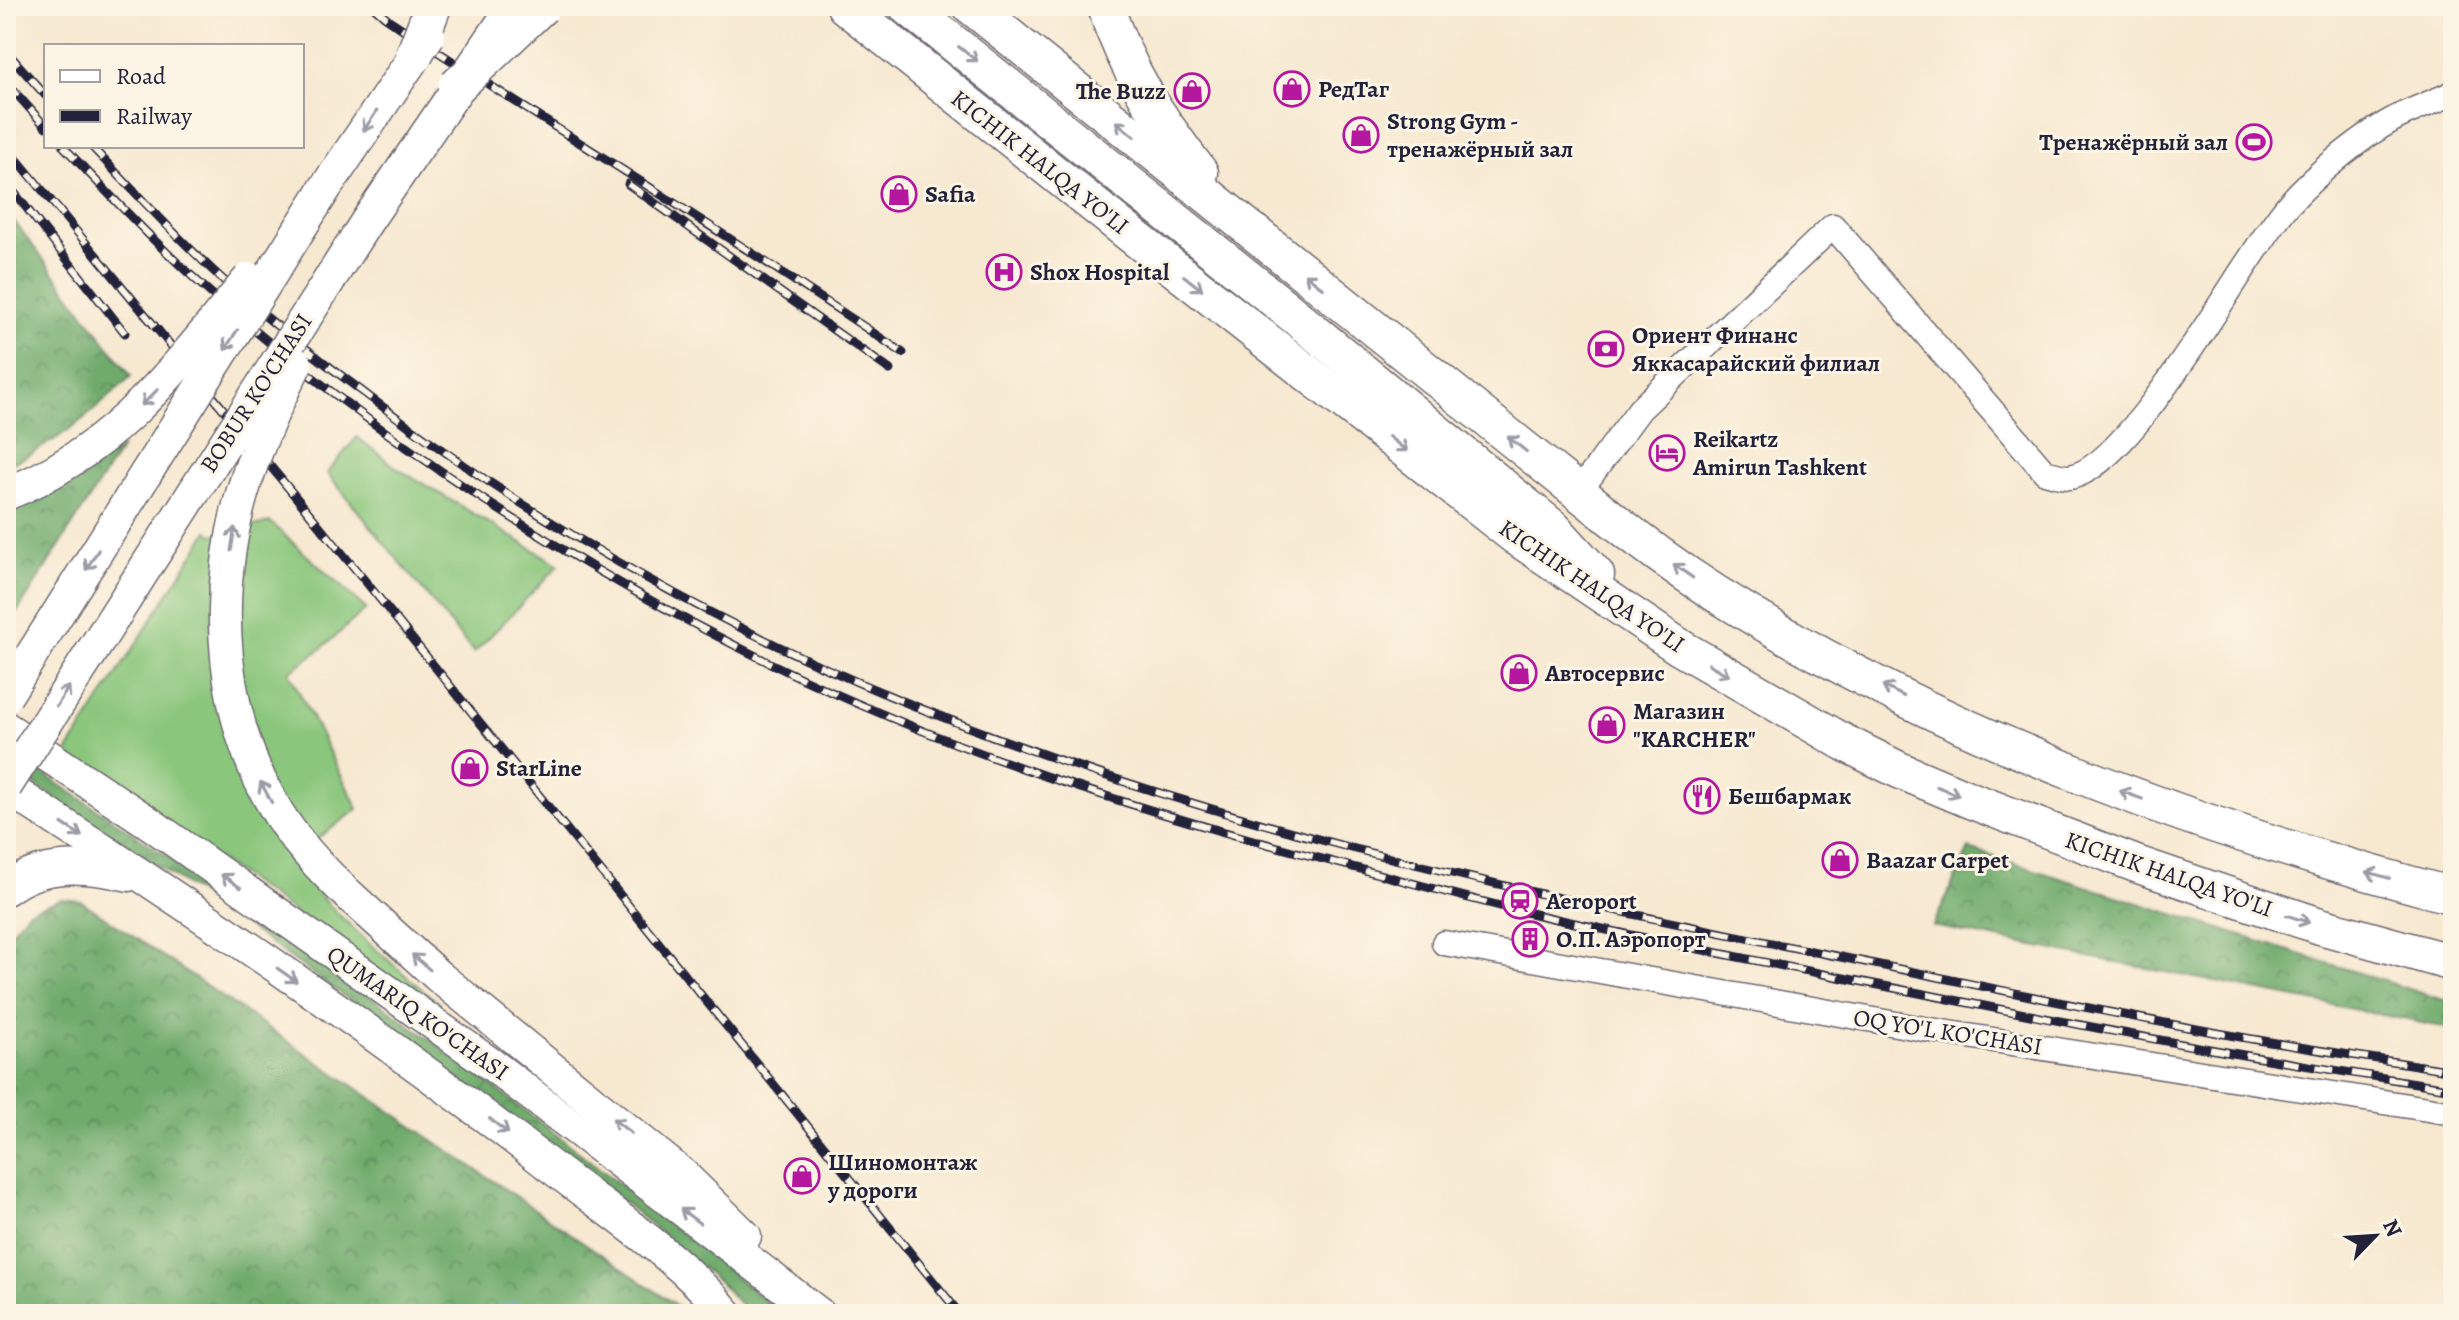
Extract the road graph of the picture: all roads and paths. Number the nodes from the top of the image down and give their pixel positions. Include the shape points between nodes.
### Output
1 (433, 6) edge
2 (449, 6) edge
3 (514, 6) edge
4 (542, 6) edge
5 (845, 6) edge
6 (907, 6) edge
7 (971, 6) edge
8 (1105, 6) edge
9 (414, 56) junction
10 (456, 87) junction
11 (2453, 93) edge
12 (326, 187) junction
13 (1229, 213) junction
14 (367, 221) junction
15 (1578, 493) junction
16 (6, 494) edge
17 (1544, 540) junction
18 (6, 696) edge
19 (6, 728) edge
20 (6, 786) edge
21 (148, 879) junction
22 (6, 889) edge
23 (2453, 896) edge
24 (1444, 943) dead end
25 (2453, 963) edge
26 (2453, 1113) edge
27 (727, 1314) edge
28 (822, 1314) edge

1 - 9 highway, bridge
2 - 9 main road, BOBUR KO'CHASI, bridge
3 - 10 main road, BOBUR KO'CHASI, bridge
4 - 10 highway, bridge
5 -> 17 highway, KICHIK HALQA YO'LI via 1146,247
6 -> 17 highway via 1285,308
13 -> 7 highway
8 - 13 highway via 1148,102
9 -> 12 main road, BOBUR KO'CHASI, bridge
10 - 14 main road, BOBUR KO'CHASI, bridge
11 - 15 street via 2388,123 2322,172 2287,206 2127,437 2084,471 2070,477 2045,472 1833,226 1640,409
12 -> 16 main road, bridge via 133,414 68,464
12 -> 18 main road, BOBUR KO'CHASI, bridge
15 -> 13 highway
20 -> 14 main road, BOBUR KO'CHASI, bridge
28 -> 14 main road, bridge via 683,1175 438,976 337,884 301,845 263,786 244,740 225,638 236,518 277,402
15 - 17 highway
23 -> 15 highway via 2220,827 1993,738 1753,616
17 -> 25 highway, KICHIK HALQA YO'LI via 1681,648 1795,716 1934,785 2227,895
28 -> 19 main road, QUMARIQ KO'CHASI via 495,1067
20 -> 21 main road, QUMARIQ KO'CHASI
21 - 22 main road via 93,867 57,868
21 -> 27 main road, QUMARIQ KO'CHASI via 457,1094 671,1261
24 - 26 street, OQ YO'L KO'CHASI via 1924,1029

